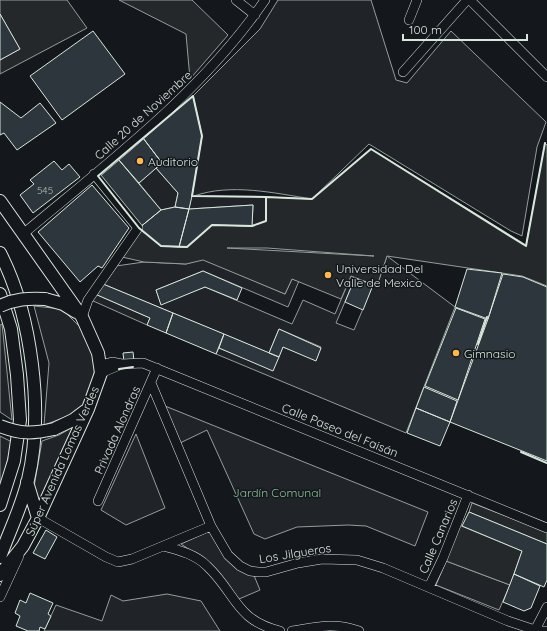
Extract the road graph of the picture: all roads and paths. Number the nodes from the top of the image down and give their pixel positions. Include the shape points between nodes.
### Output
1 (236, 0) edge
2 (265, 0) edge
3 (417, 0) edge
4 (468, 0) edge
5 (255, 15) junction
6 (409, 20) dead end
7 (403, 72) dead end
8 (547, 77) edge
9 (94, 174) junction
10 (0, 200) edge
11 (23, 234) junction
12 (0, 253) edge
13 (0, 294) edge
14 (0, 306) edge
15 (81, 315) junction
16 (157, 368) junction
17 (101, 369) junction
18 (151, 383) junction
19 (88, 408) junction
20 (0, 426) edge
21 (27, 482) junction
22 (468, 494) junction
23 (98, 501) dead end
24 (0, 505) edge
25 (38, 518) junction
26 (211, 526) junction
27 (547, 528) edge
28 (23, 546) junction
29 (163, 546) junction
30 (0, 557) edge
31 (0, 575) edge
32 (429, 587) junction
33 (0, 597) edge
34 (547, 607) edge
35 (535, 630) junction
36 (280, 631) edge
37 (292, 631) edge
38 (359, 631) edge
39 (546, 631) edge

1 - 5 street
2 - 5 street, Calle 20 de Noviembre
3 - 6 street
4 - 7 street
4 - 8 street
5 - 9 street, Calle 20 de Noviembre via 193,88
9 - 11 street, Calle 20 de Noviembre
9 - 15 street via 138,228 88,300
10 - 11 main road
11 - 15 main road
12 - 21 main road, Súper Avenida Lomas Verdes via 26,327 34,373 34,449
13 - 24 main road via 11,329 18,375 20,420 14,461
14 - 15 main road, bridge via 10,301 28,298 45,299 63,304
15 - 17 main road via 92,336
16 - 17 street, Calle Paseo del Faisán via 142,363
16 - 18 street, Privada Alondras
16 - 22 street, Calle Paseo del Faisán
17 - 19 main road, Súper Avenida Lomas Verdes
18 - 23 street, Privada Alondras
18 - 26 street, Los Jilgueros
19 - 20 main road, bridge via 73,420 36,434 16,432
19 - 25 main road, Súper Avenida Lomas Verdes
21 - 25 main road
21 - 30 main road, Súper Avenida Lomas Verdes
22 - 27 street, Calle Paseo del Faisán
22 - 32 street, Calle Canarios
25 - 28 main road, Súper Avenida Lomas Verdes
25 - 29 street via 118,562
26 - 29 street
26 - 32 street, Los Jilgueros via 228,555 250,571 266,572 298,562 322,559 357,560
28 - 31 main road, Súper Avenida Lomas Verdes
28 - 33 street
29 - 36 street via 194,556 220,580 248,617
32 - 35 street, Los Jilgueros
34 - 35 street
35 - 39 street, Los Jilgueros
37 - 38 street via 320,625 336,625

